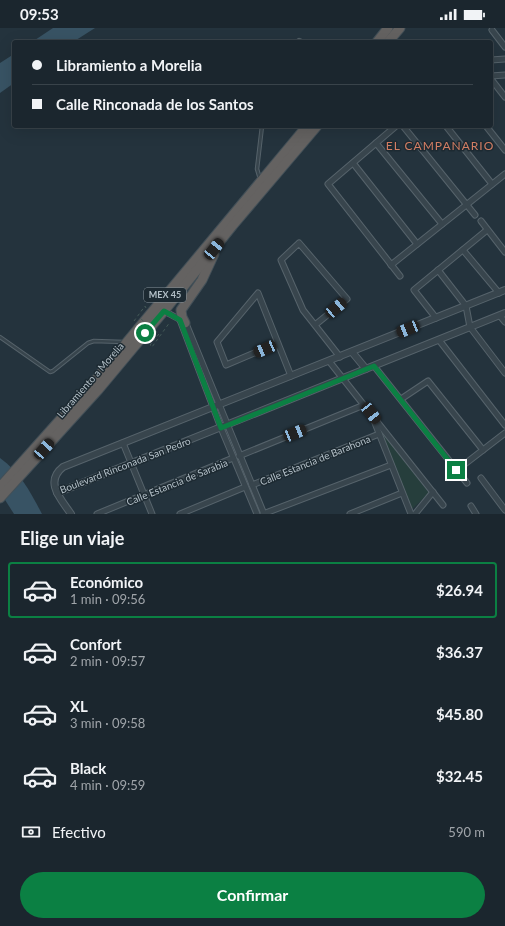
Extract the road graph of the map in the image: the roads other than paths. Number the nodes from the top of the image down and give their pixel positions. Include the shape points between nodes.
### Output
1 (388, 28) edge
2 (400, 28) edge
3 (492, 30) dead end
4 (379, 40) edge
5 (390, 40) edge
6 (505, 47) edge
7 (505, 59) edge
8 (493, 60) edge
9 (505, 75) edge
10 (493, 78) edge
11 (493, 81) edge
12 (505, 97) edge
13 (262, 128) edge
14 (304, 128) edge
15 (315, 128) edge
16 (394, 128) edge
17 (405, 128) edge
18 (448, 128) edge
19 (488, 128) edge
20 (376, 143) junction
21 (505, 150) edge
22 (353, 163) junction
23 (505, 174) edge
24 (261, 181) junction
25 (492, 184) junction
26 (467, 204) junction
27 (475, 215) dead end
28 (481, 221) dead end
29 (442, 224) junction
30 (487, 230) junction
31 (220, 241) junction
32 (417, 244) junction
33 (463, 250) junction
34 (505, 252) edge
35 (391, 264) junction
36 (438, 270) junction
37 (400, 276) dead end
38 (502, 292) edge
39 (466, 306) junction
40 (164, 311) junction
41 (502, 314) edge
42 (436, 318) junction
43 (182, 321) junction
44 (505, 322) edge
45 (315, 325) junction
46 (470, 327) junction
47 (0, 336) edge
48 (439, 340) junction
49 (127, 342) junction
50 (278, 343) junction
51 (352, 352) junction
52 (340, 357) junction
53 (329, 361) junction
54 (374, 366) junction
55 (366, 369) junction
56 (505, 373) edge
57 (291, 376) junction
58 (343, 378) junction
59 (401, 399) junction
60 (364, 405) junction
61 (216, 406) junction
62 (371, 413) junction
63 (505, 425) edge
64 (224, 426) junction
65 (505, 433) edge
66 (379, 434) junction
67 (123, 444) junction
68 (483, 450) junction
69 (239, 456) junction
70 (234, 458) junction
71 (131, 464) junction
72 (25, 465) junction
73 (391, 465) junction
74 (456, 470) junction
75 (480, 478) dead end
76 (467, 483) dead end
77 (252, 485) junction
78 (0, 487) edge
79 (245, 487) junction
80 (434, 492) junction
81 (57, 493) junction
82 (402, 493) junction
83 (144, 495) junction
84 (0, 498) edge
85 (443, 504) dead end
86 (470, 506) dead end
87 (505, 510) edge
88 (71, 514) edge
89 (98, 514) edge
90 (152, 514) edge
91 (180, 514) edge
92 (257, 514) edge
93 (263, 514) edge
94 (350, 514) edge
95 (411, 514) edge
96 (415, 514) edge
97 (476, 514) edge

1 - 4 highway
2 - 5 highway
3 - 6 street
7 - 8 street
9 - 10 street
11 - 12 street
13 - 24 lane via 257,169
14 - 24 highway, Libramiento a Morelia / MEX 45
15 - 31 highway, Libramiento a Morelia / MEX 45
16 - 20 street
17 - 26 street
18 - 25 street
19 - 21 street
20 - 22 street
20 - 29 street
22 - 32 street
22 - 35 street via 328,184
23 - 25 street
24 - 49 highway, Libramiento a Morelia / MEX 45
25 - 26 street
26 - 27 street
26 - 29 street
28 - 30 street
29 - 32 street
30 - 33 street
30 - 34 street
31 - 40 highway, Libramiento a Morelia / MEX 45
31 - 43 highway via 202,280 181,310
32 - 35 street
33 - 36 street
33 - 38 street
35 - 37 street
36 - 39 street
36 - 42 street via 414,290
38 - 39 street, Boulevard Rinconada San Pedro
39 - 42 street, Boulevard Rinconada San Pedro
39 - 46 street
40 - 43 street
40 - 72 highway, Libramiento a Morelia / MEX 45 via 98,390
41 - 44 street
41 - 46 street, Boulevard Rinconada San Pedro
42 - 51 street, Boulevard Rinconada San Pedro
43 - 61 street via 187,326
45 - 45 street via 303,310 281,260 299,243 346,299
45 - 52 street
46 - 48 street, Boulevard Rinconada San Pedro
46 - 56 street
47 - 49 lane via 50,372 88,343
48 - 54 street, Boulevard Rinconada San Pedro
48 - 63 street
49 - 72 highway, Libramiento a Morelia / MEX 45
50 - 50 street via 258,293 217,342 226,365
50 - 57 street
51 - 52 street, Boulevard Rinconada San Pedro
51 - 55 street
52 - 53 street, Boulevard Rinconada San Pedro
53 - 57 street, Boulevard Rinconada San Pedro
53 - 58 street
54 - 55 street, Boulevard Rinconada San Pedro
54 - 59 street
55 - 58 street, Boulevard Rinconada San Pedro
57 - 61 street, Boulevard Rinconada San Pedro
58 - 60 street
58 - 64 street, Boulevard Rinconada San Pedro
59 - 68 street via 428,381
59 - 74 street
60 - 62 street
60 - 69 street, Calle Estancia de Sarabia
61 - 64 street
61 - 67 street, Boulevard Rinconada San Pedro
62 - 66 street
62 - 80 street
64 - 69 street
64 - 70 street
64 - 71 street, Boulevard Rinconada San Pedro
65 - 68 street
66 - 73 street
66 - 77 street, Calle Estancia de Barahona
67 - 71 street
67 - 81 street, Boulevard Rinconada San Pedro via 63,467 56,476
68 - 74 street
69 - 77 street
70 - 79 street
70 - 83 street, Calle Estancia de Sarabia
71 - 81 street, Boulevard Rinconada San Pedro
71 - 83 street
72 - 78 highway, Libramiento a Morelia / MEX 45
72 - 84 highway, Libramiento a Morelia / MEX 45
73 - 82 street
73 - 93 street
74 - 76 street
75 - 87 street
77 - 93 street
79 - 91 street
79 - 92 street
80 - 85 street
80 - 96 street
81 - 88 street
82 - 94 street
82 - 95 street
83 - 89 street, Calle Estancia de Sarabia
83 - 90 street
86 - 97 street

